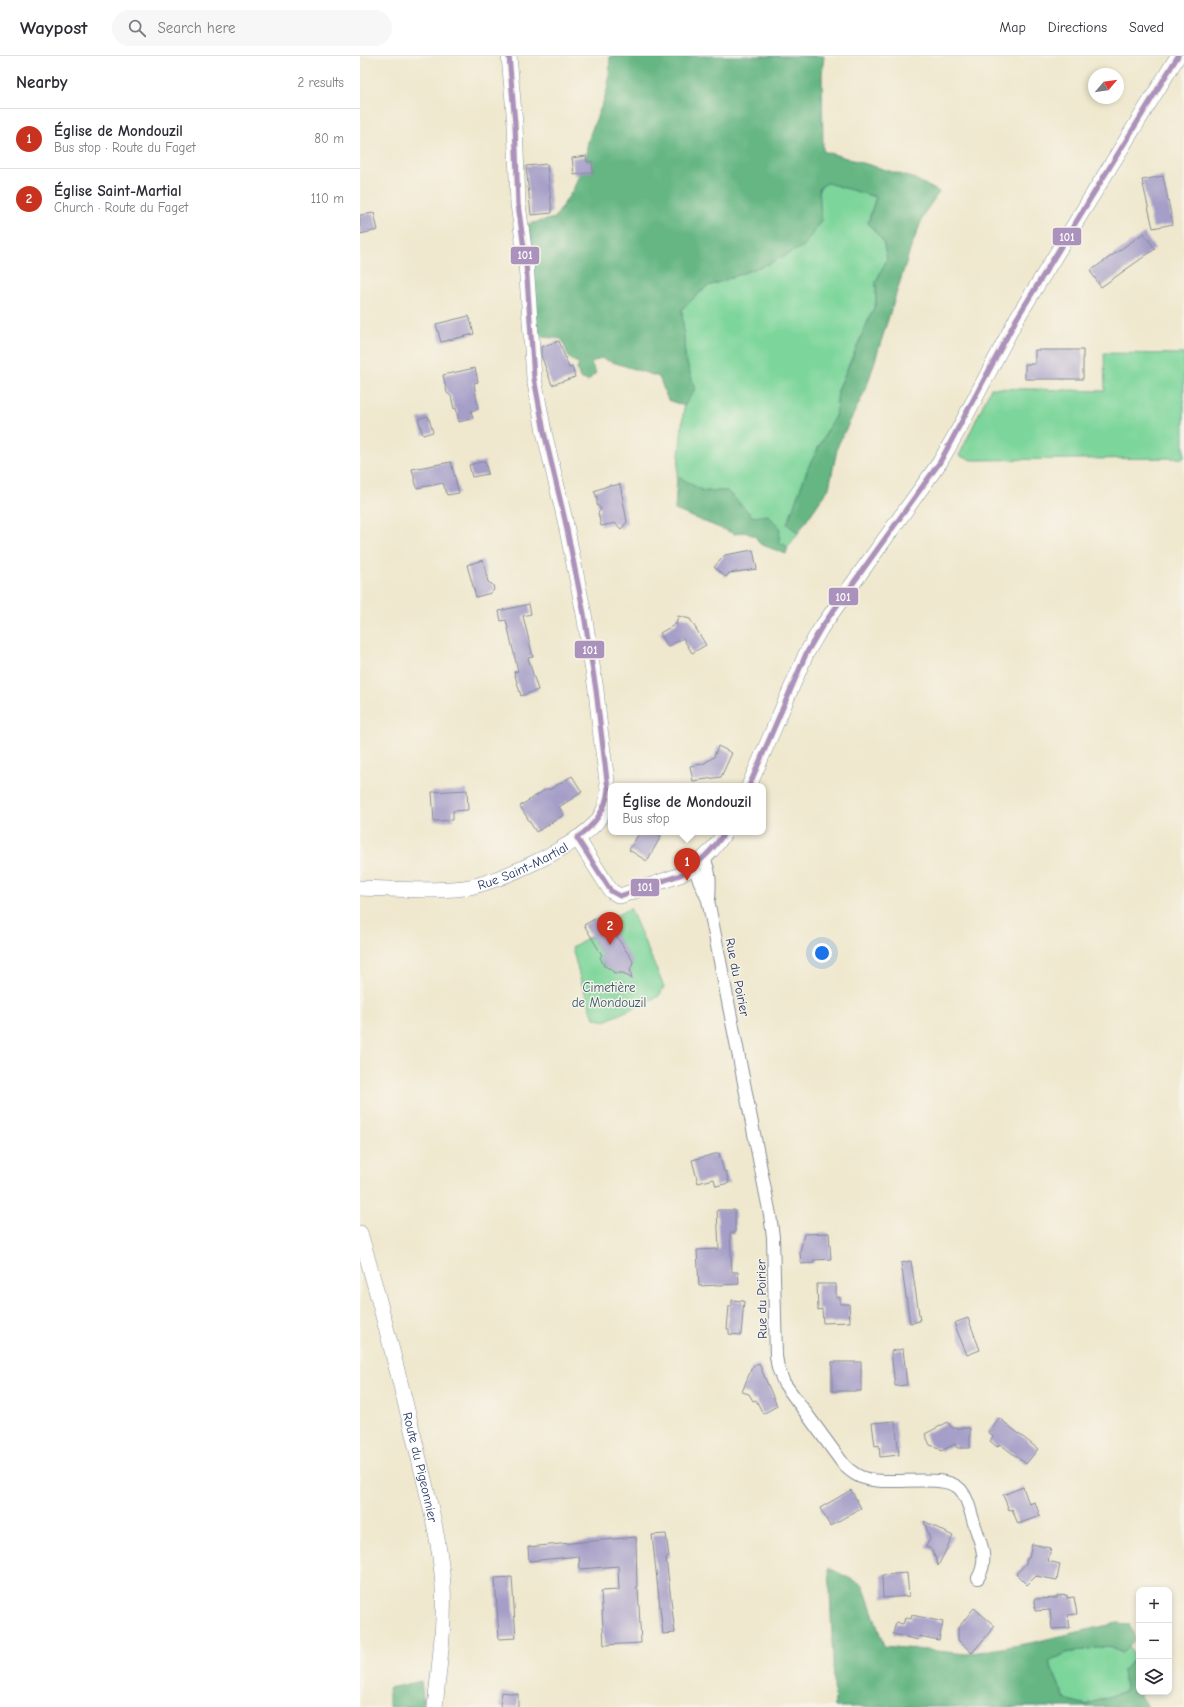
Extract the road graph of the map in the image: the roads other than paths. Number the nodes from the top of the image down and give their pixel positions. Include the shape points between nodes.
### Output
1 (509, 56) edge
2 (1178, 56) edge
3 (750, 783) edge
4 (723, 835) edge
5 (577, 838) junction
6 (699, 863) junction
7 (360, 888) edge
8 (360, 1233) edge
9 (978, 1578) dead end
10 (435, 1707) edge

1 - 5 street, Rue Saint-Martial via 518,204 526,263 534,378 584,614 608,789 608,798 602,814 591,828
2 - 3 street via 1018,318 940,462 821,628 806,654
4 - 6 street
5 - 6 street via 611,891 620,896 680,875
5 - 7 street, Rue Saint-Martial via 536,861 478,885 446,889
6 - 9 street, Rue du Poirier via 708,868 711,882 708,900 770,1215 778,1368 784,1383 844,1465 855,1474 876,1481 941,1481 959,1488 983,1549 983,1569
8 - 10 street, Route du Pigeonnier via 392,1348 439,1554 443,1615

